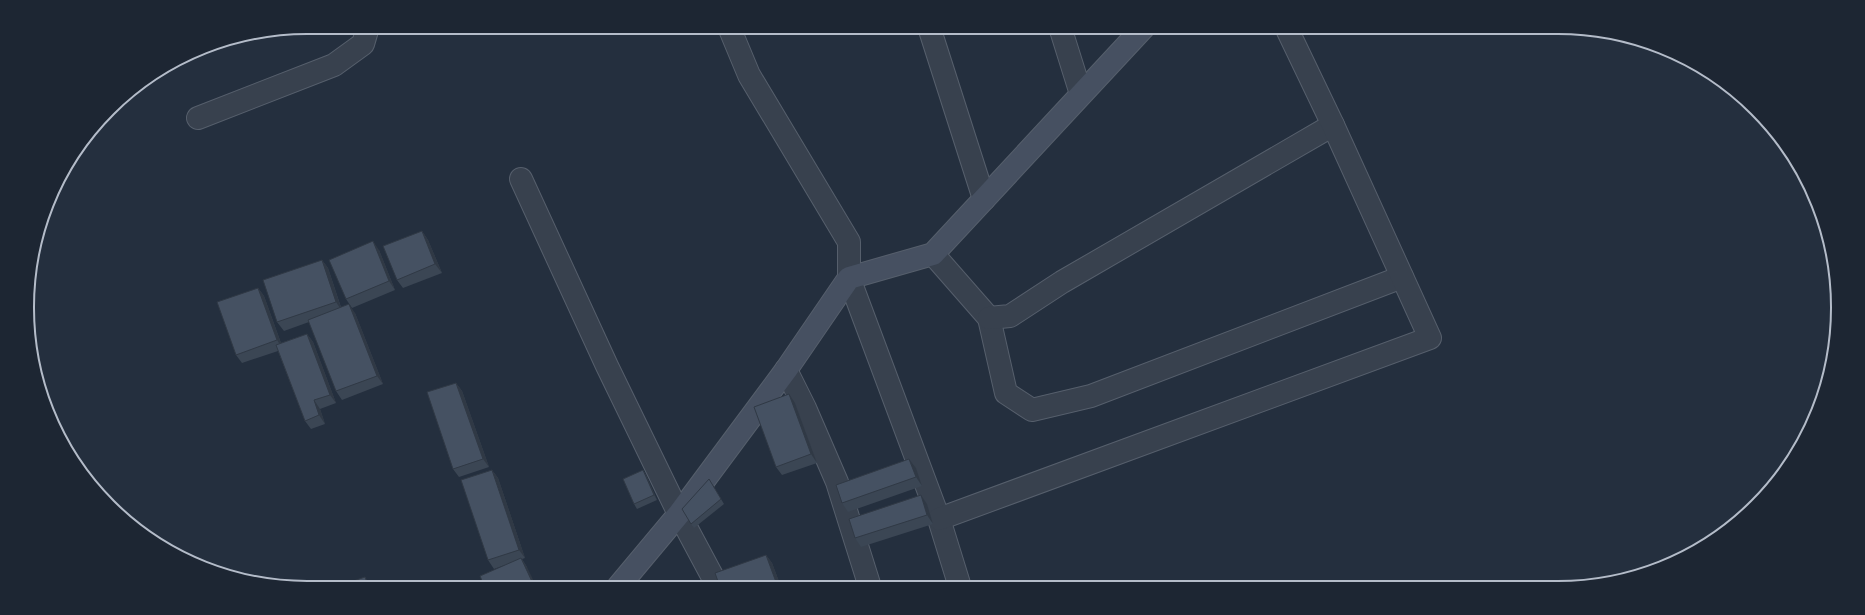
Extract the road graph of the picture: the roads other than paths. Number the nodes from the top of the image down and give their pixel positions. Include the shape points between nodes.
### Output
1 (366, 34) edge
2 (731, 34) edge
3 (931, 34) edge
4 (1062, 34) edge
5 (1137, 34) edge
6 (1289, 34) edge
7 (1081, 94) junction
8 (198, 118) dead end
9 (1333, 125) junction
10 (521, 179) dead end
11 (984, 199) junction
12 (933, 254) junction
13 (1402, 277) junction
14 (849, 278) junction
15 (989, 318) junction
16 (786, 370) junction
17 (679, 514) junction
18 (939, 519) junction
19 (623, 581) edge
20 (715, 581) edge
21 (868, 581) edge
22 (958, 581) edge

1 - 8 street via 363,44 334,65
2 - 14 street via 749,75 849,242
3 - 11 street
4 - 7 street
5 - 7 street
6 - 9 street
7 - 11 street
9 - 13 street
9 - 15 street via 1062,282 1010,316
10 - 17 street
11 - 12 street
12 - 14 street
12 - 15 street
13 - 15 street via 1091,396 1032,410 1006,393
13 - 18 street via 1430,338
14 - 16 street
14 - 18 street
16 - 17 street
16 - 21 street via 837,482
17 - 19 street
17 - 20 street
18 - 22 street

